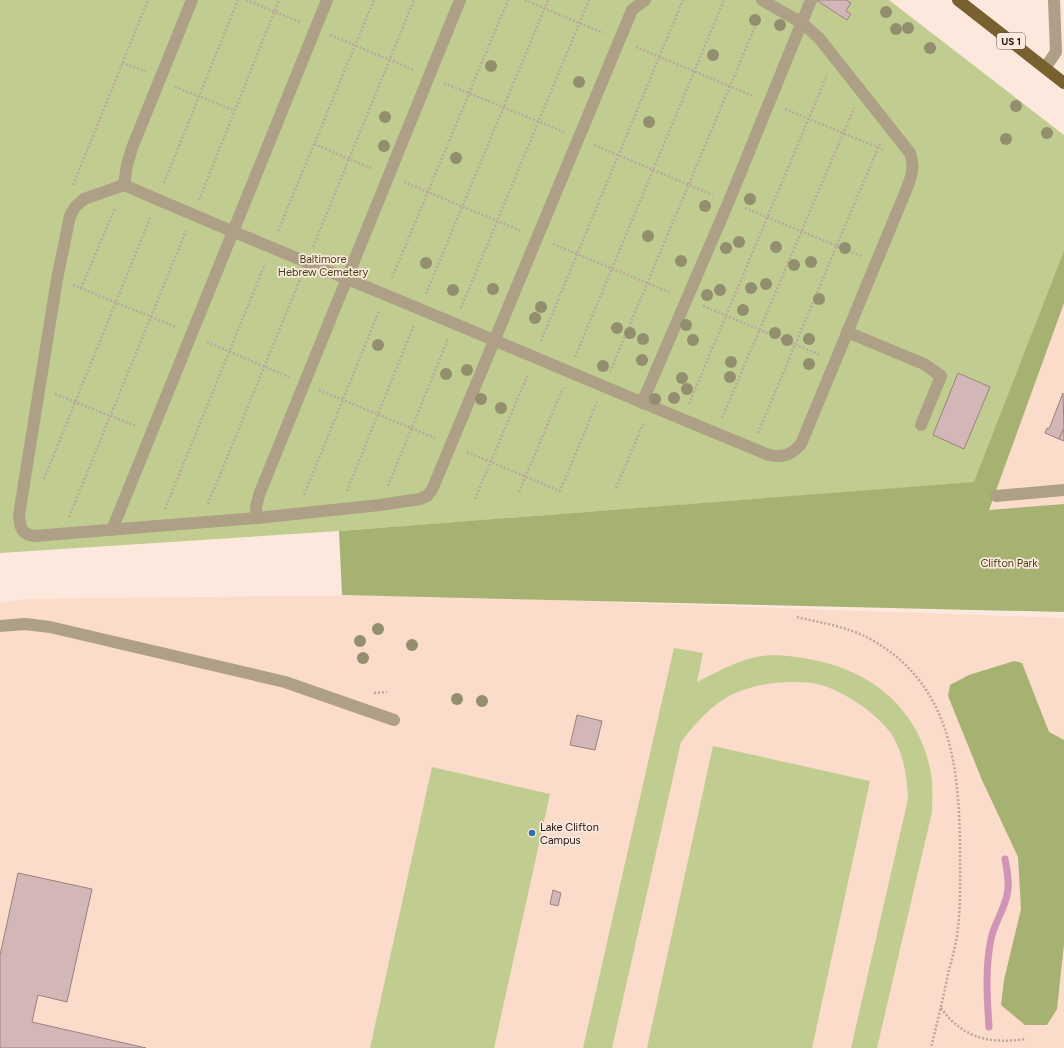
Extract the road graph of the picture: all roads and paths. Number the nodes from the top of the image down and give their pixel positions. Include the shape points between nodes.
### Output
1 (148, 0) edge
2 (192, 0) edge
3 (238, 0) edge
4 (279, 0) edge
5 (327, 0) edge
6 (460, 0) edge
7 (508, 0) edge
8 (525, 0) edge
9 (548, 0) edge
10 (589, 0) edge
11 (645, 0) edge
12 (683, 0) edge
13 (724, 0) edge
14 (811, 0) edge
15 (958, 0) edge
16 (1054, 0) edge
17 (764, 1) edge
18 (630, 5) edge
19 (545, 8) junction
20 (580, 23) junction
21 (802, 23) junction
22 (620, 41) junction
23 (1060, 51) edge
24 (835, 56) junction
25 (659, 57) junction
26 (122, 62) junction
27 (1045, 68) junction
28 (694, 72) junction
29 (160, 79) junction
30 (1064, 83) edge
31 (729, 86) junction
32 (861, 90) junction
33 (199, 96) junction
34 (769, 102) junction
35 (234, 110) junction
36 (809, 119) junction
37 (888, 124) junction
38 (843, 134) junction
39 (314, 144) dead end
40 (878, 148) junction
41 (885, 151) dead end
42 (388, 175) junction
43 (124, 185) junction
44 (428, 192) junction
45 (158, 200) junction
46 (75, 207) junction
47 (463, 207) junction
48 (193, 214) junction
49 (497, 222) junction
50 (232, 231) junction
51 (538, 237) junction
52 (578, 255) junction
53 (612, 269) junction
54 (57, 279) junction
55 (347, 280) junction
56 (647, 283) junction
57 (80, 288) junction
58 (386, 295) junction
59 (688, 300) junction
60 (116, 302) junction
61 (420, 310) junction
62 (150, 316) junction
63 (726, 316) junction
64 (454, 324) junction
65 (761, 330) junction
66 (847, 332) junction
67 (191, 334) junction
68 (495, 341) junction
69 (796, 345) junction
70 (534, 358) junction
71 (835, 361) junction
72 (569, 373) junction
73 (304, 384) junction
74 (39, 387) junction
75 (604, 387) junction
76 (344, 400) junction
77 (76, 402) junction
78 (646, 405) junction
79 (378, 414) junction
80 (110, 416) junction
81 (683, 420) junction
82 (921, 425) dead end
83 (411, 429) junction
84 (151, 432) junction
85 (716, 434) junction
86 (451, 445) junction
87 (752, 448) junction
88 (491, 462) junction
89 (526, 476) junction
90 (43, 481) dead end
91 (616, 488) dead end
92 (1064, 490) edge
93 (519, 492) dead end
94 (996, 496) dead end
95 (475, 499) dead end
96 (380, 505) junction
97 (339, 510) junction
98 (296, 514) junction
99 (257, 518) junction
100 (112, 530) junction
101 (62, 534) junction
102 (797, 617) dead end
103 (0, 626) edge
104 (394, 720) dead end
105 (941, 1008) junction
106 (1026, 1039) dead end
107 (931, 1048) edge

1 - 26 path
2 - 29 street
3 - 33 path
4 - 35 path
5 - 50 street
6 - 42 street
7 - 44 path
8 - 19 path
9 - 19 path
10 - 20 path
11 - 18 street
12 - 25 path
13 - 28 path
14 - 21 street
15 - 27 main road, US 1
16 - 23 street
17 - 21 street
17 - 31 path
18 - 22 street
19 - 20 path
19 - 47 path
20 - 22 path
20 - 49 path
21 - 24 street
21 - 34 street
22 - 25 path
22 - 51 street
23 - 27 street
24 - 32 street
24 - 36 path
25 - 28 path
25 - 52 path
26 - 29 path
26 - 46 path via 72,189
27 - 30 main road, US 1
28 - 31 path
28 - 53 path
29 - 33 path
29 - 43 street via 126,165
31 - 34 path
31 - 56 path
32 - 37 street
32 - 38 path
33 - 35 path
33 - 45 path
34 - 36 path
34 - 59 street
35 - 48 path
36 - 38 path
36 - 63 path
37 - 40 path
37 - 66 street via 910,152 914,162 912,173
38 - 40 path
38 - 65 path
39 - 42 path
40 - 41 path
40 - 69 path
42 - 44 path
42 - 55 street
43 - 45 street
43 - 46 street via 84,199
43 - 57 path
44 - 47 path
44 - 58 path
45 - 48 street
45 - 60 path
46 - 54 street via 70,216
47 - 49 path
47 - 61 path
48 - 50 street
48 - 62 path
49 - 51 path
49 - 64 path
50 - 55 street
50 - 67 street
51 - 52 path
51 - 68 street
52 - 53 path
52 - 70 path
53 - 56 path
53 - 72 path
54 - 57 path
54 - 74 street
55 - 58 street
55 - 73 street
56 - 59 path
56 - 75 path
57 - 60 path
58 - 61 street
58 - 76 path
59 - 63 path
59 - 78 street
60 - 62 path
60 - 77 path
61 - 64 street
61 - 79 path
62 - 67 path
62 - 80 path
63 - 65 path
63 - 81 path
64 - 68 street
64 - 83 path
65 - 69 path
65 - 85 path
66 - 71 street
66 - 82 street via 924,364 941,376
67 - 73 path
67 - 84 street
68 - 70 street
68 - 86 street
69 - 71 path
69 - 87 path
70 - 72 street
70 - 88 path
71 - 87 street via 800,444 794,452 777,457
72 - 75 street
72 - 89 path
73 - 76 path
73 - 99 street via 259,495
74 - 77 path
74 - 101 street via 19,515 20,527 22,532 34,536
75 - 78 street
75 - 89 path via 560,491
76 - 79 path
76 - 98 path
77 - 80 path
77 - 90 path
78 - 81 street
78 - 91 path
79 - 83 path
79 - 97 path
80 - 84 path
80 - 101 path
81 - 85 street
83 - 86 path
83 - 96 path
84 - 100 street
85 - 87 street
86 - 88 path
86 - 96 street via 427,496
88 - 89 path
88 - 95 path
89 - 93 path
92 - 94 street
96 - 97 street
97 - 98 street
98 - 99 street
99 - 100 street
100 - 101 street
102 - 105 path via 871,639 904,662 922,683 940,712 952,747 958,790 960,902 957,938
103 - 104 street via 25,624 50,627 285,682
105 - 106 path via 949,1019 965,1032 1004,1042
105 - 107 path

